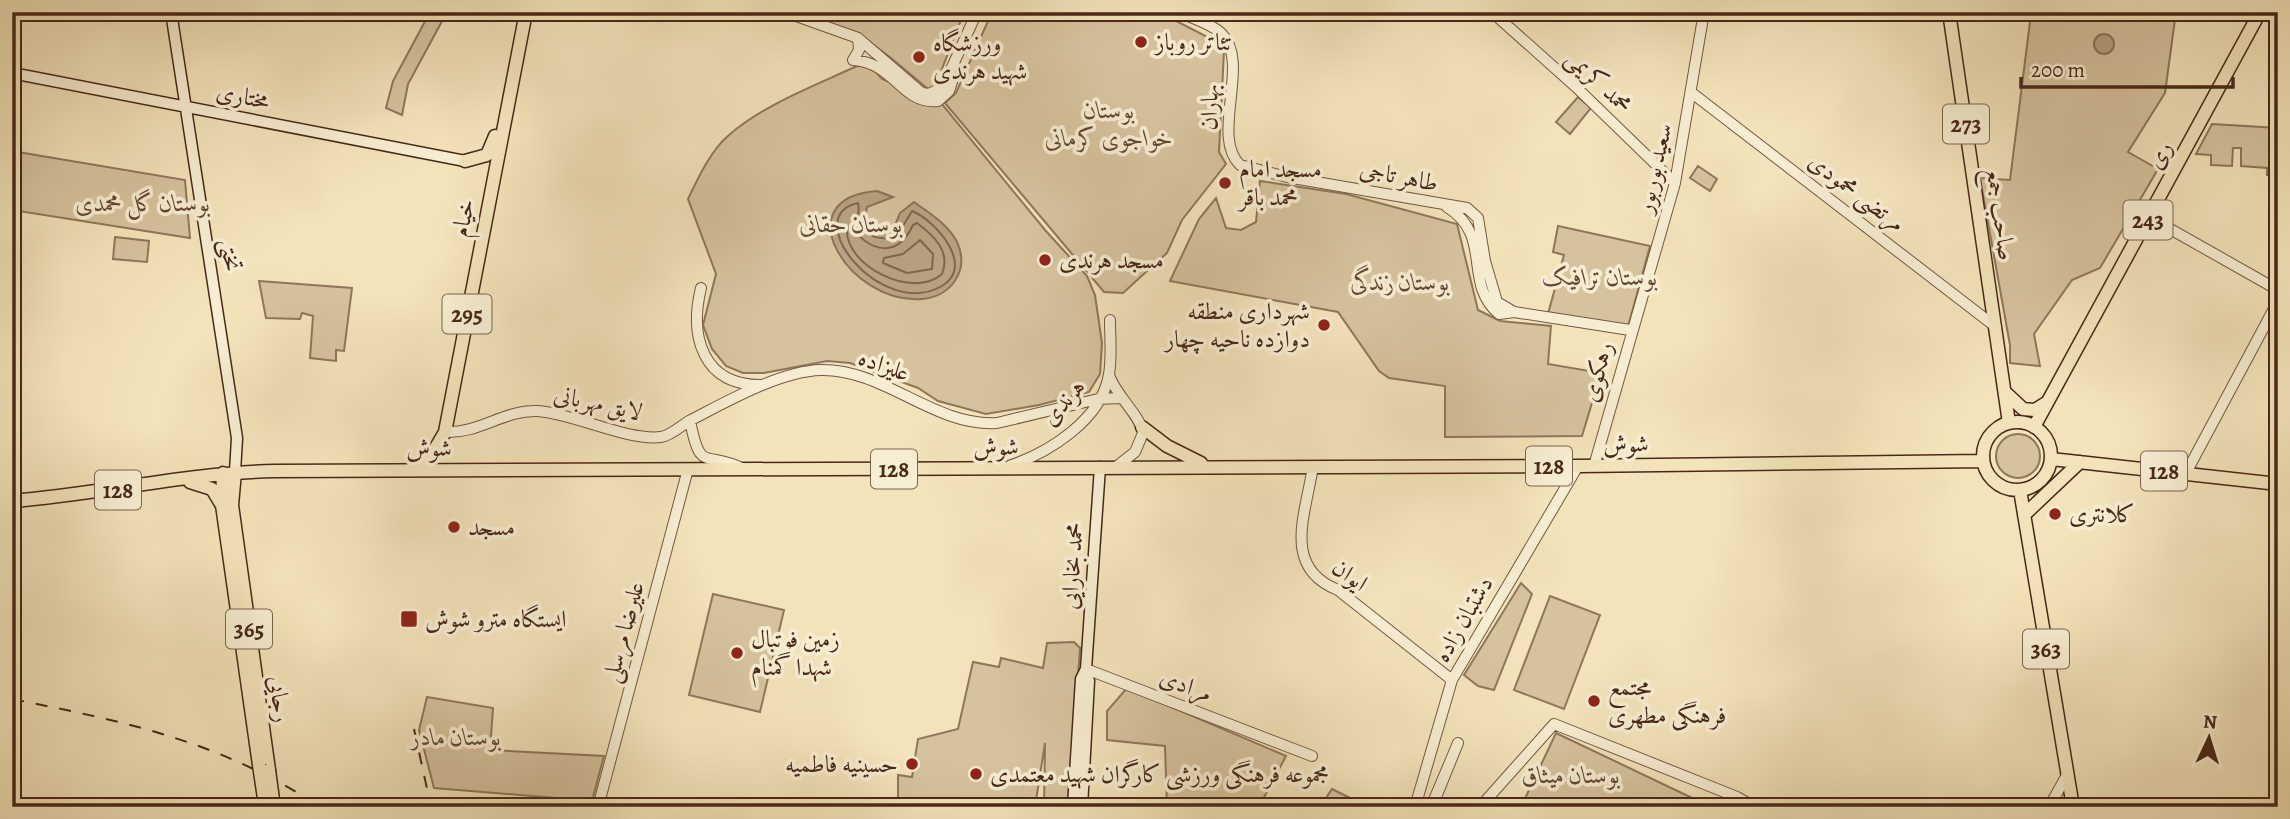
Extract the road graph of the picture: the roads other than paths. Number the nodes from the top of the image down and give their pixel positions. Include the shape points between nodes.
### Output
1 (171, 12) edge
2 (518, 12) edge
3 (526, 12) edge
4 (785, 12) edge
5 (977, 12) edge
6 (984, 12) edge
7 (1178, 12) edge
8 (1492, 12) edge
9 (1704, 12) edge
10 (1949, 12) edge
11 (2260, 12) edge
12 (858, 38) junction
13 (12, 73) edge
14 (1692, 93) junction
15 (184, 106) junction
16 (465, 161) junction
17 (1675, 183) junction
18 (1345, 186) joint
19 (488, 196) junction
20 (2149, 217) junction
21 (701, 288) dead end
22 (2278, 290) edge
23 (2278, 301) edge
24 (1110, 320) dead end
25 (1996, 327) junction
26 (1630, 330) junction
27 (1109, 375) junction
28 (766, 385) junction
29 (2005, 391) junction
30 (2053, 396) junction
31 (1119, 398) junction
32 (1098, 399) junction
33 (690, 421) junction
34 (2009, 423) junction
35 (1142, 427) junction
36 (2034, 427) junction
37 (445, 432) junction
38 (662, 437) joint
39 (2051, 459) junction
40 (1983, 461) junction
41 (2080, 462) junction
42 (1206, 465) junction
43 (1313, 466) junction
44 (1578, 466) junction
45 (1594, 466) junction
46 (1100, 467) junction
47 (1116, 467) junction
48 (688, 468) junction
49 (1005, 468) junction
50 (231, 469) junction
51 (406, 469) junction
52 (744, 469) junction
53 (2186, 473) junction
54 (179, 481) junction
55 (2278, 484) edge
56 (227, 490) junction
57 (2020, 490) junction
58 (12, 500) edge
59 (222, 505) junction
60 (2024, 514) junction
61 (1086, 669) junction
62 (1452, 680) junction
63 (1312, 756) dead end
64 (264, 767) junction
65 (2067, 775) junction
66 (268, 806) edge
67 (598, 807) edge
68 (1073, 807) edge
69 (1082, 807) edge
70 (1415, 807) edge
71 (1431, 807) edge
72 (1480, 807) edge
73 (1755, 807) edge
74 (2054, 807) edge
75 (2073, 807) edge

1 - 15 main road, تختی
2 - 16 main road via 493,146 487,156
3 - 19 main road, خیام / 295
4 - 12 street
5 - 12 street via 943,88 929,94
6 - 12 street via 949,91 938,101 921,100 881,66 853,60 859,50
7 - 18 street, بهاران via 1220,32 1229,46 1229,147 1234,160 1245,168
8 - 17 street, محمد کریمی
9 - 14 street, سعید بوربور
10 - 25 main road, صاحب جمع / 273
11 - 20 main road, ری / 243
13 - 15 main road, مختاری
14 - 17 street, سعید بوربور
14 - 25 street, مرتضی محمودی
15 - 16 main road, مختاری
15 - 50 main road, تختی via 237,439
16 - 19 main road via 483,170
17 - 26 street, سعید بوربور
18 - 26 street, طاهر تاجی via 1446,206 1461,216 1470,227 1481,292 1499,314 1514,312
19 - 37 main road, خیام / 295
20 - 22 street
20 - 30 main road, ری / 243
21 - 28 street via 695,328 704,354 733,379
23 - 53 street
24 - 27 street, هرندی
25 - 29 main road, صاحب جمع / 273
26 - 45 street, رهکوی
27 - 31 street, هرندی
27 - 32 street, هرندی
28 - 32 street, علیزاده via 802,372 838,371 901,392 955,418 984,423
28 - 33 street, علیزاده
29 - 30 main road via 2017,407 2029,411
29 - 34 main road, صاحب جمع / 273
30 - 36 main road, ری / 243
31 - 32 street, علیزاده
31 - 35 street, هرندی
32 - 49 street, هرندی via 1052,446
33 - 38 street, علیزاده
33 - 52 street via 696,450 704,458
34 - 36 main road
34 - 40 main road via 1988,437
35 - 42 main road via 1167,446
35 - 47 street via 1140,445
36 - 39 main road via 2046,439
37 - 38 street, لایق مهربانی via 469,432 522,412 538,411
37 - 51 main road, 295 via 425,462
39 - 41 main road, 128
39 - 57 main road via 2042,479
40 - 45 main road, شوش / 128
40 - 57 main road via 1995,483
41 - 53 main road, 128
41 - 60 main road
42 - 43 main road, شوش / 128
42 - 47 main road, شوش / 128
43 - 44 main road, شوش / 128
43 - 62 street, ایوان via 1301,549 1304,565
44 - 45 main road, شوش / 128
44 - 62 street, دشتبان زاده
46 - 47 main road, شوش / 128
46 - 49 main road, شوش / 128
46 - 61 main road, محمد بخارایی
48 - 51 main road, شوش / 128
48 - 52 main road, شوش / 128
48 - 67 street, علیرضا مرسلی
49 - 52 main road, شوش / 128
50 - 51 main road, شوش / 128
50 - 54 main road, شوش / 128
50 - 56 main road, 365
53 - 55 main road, 128
54 - 58 main road, شوش / 128
54 - 59 main road via 212,489
56 - 59 main road, 365
56 - 64 main road, رجایی / 365
57 - 60 main road, 363
59 - 64 main road, رجایی / 365
60 - 65 main road, 363
61 - 63 street, مرادی
61 - 68 main road, محمد بخارایی via 1081,679
61 - 69 main road, محمد بخارایی
62 - 70 street, دشتبان زاده
64 - 66 main road, رجایی / 365, bridge
65 - 74 street via 2053,800
65 - 75 main road, 363
71 - 71 street via 1458,743
72 - 73 street via 1554,724

